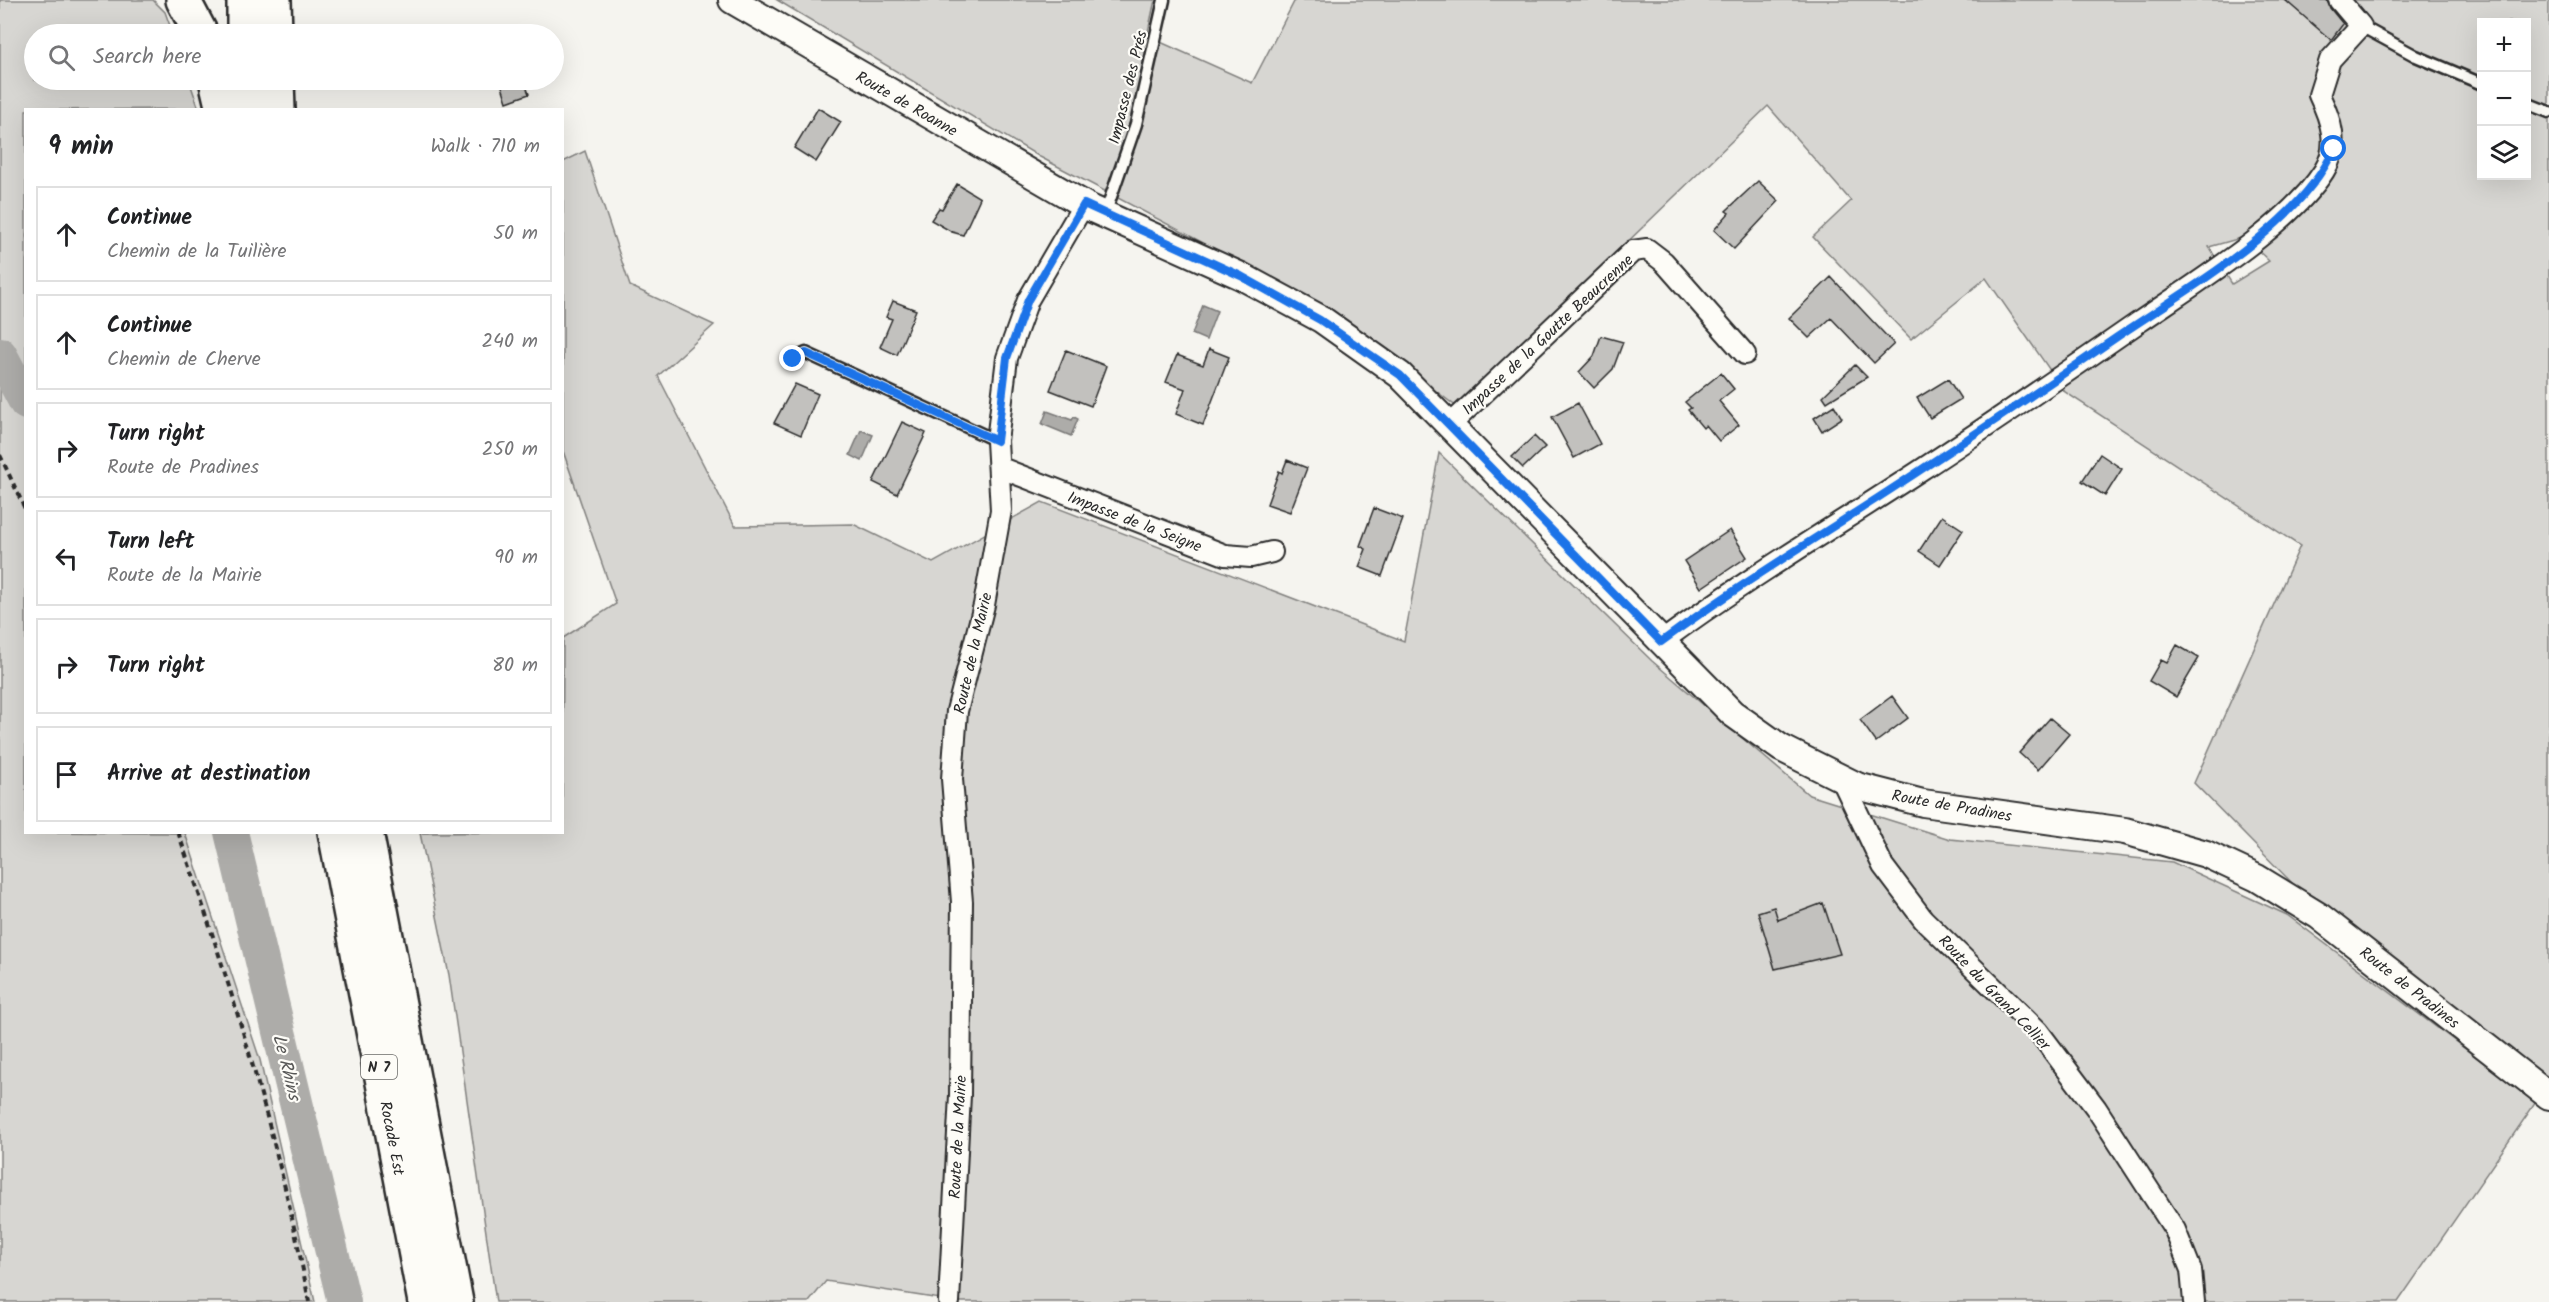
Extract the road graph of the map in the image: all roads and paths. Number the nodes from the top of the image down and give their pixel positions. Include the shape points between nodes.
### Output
1 (183, 0) edge
2 (267, 0) edge
3 (732, 0) edge
4 (1164, 0) edge
5 (2339, 0) edge
6 (196, 24) edge
7 (251, 24) edge
8 (273, 24) edge
9 (2361, 26) junction
10 (2477, 82) edge
11 (218, 90) edge
12 (245, 90) edge
13 (277, 90) edge
14 (2531, 105) edge
15 (223, 108) edge
16 (246, 108) edge
17 (278, 108) edge
18 (2549, 112) edge
19 (1094, 209) junction
20 (1745, 354) dead end
21 (793, 359) dead end
22 (1450, 425) junction
23 (997, 441) junction
24 (0, 455) edge
25 (1001, 468) junction
26 (24, 507) edge
27 (1272, 552) dead end
28 (1661, 642) junction
29 (1841, 778) junction
30 (179, 834) edge
31 (335, 834) edge
32 (366, 834) edge
33 (2549, 1096) edge
34 (309, 1302) edge
35 (425, 1302) edge
36 (456, 1302) edge
37 (949, 1302) edge
38 (2194, 1302) edge

1 - 6 highway
2 - 7 highway
2 - 8 highway
3 - 19 street, Route de Roanne
4 - 19 lane, Impasse des Prés via 1136,124
5 - 9 street
9 - 10 lane
9 - 28 street via 2330,60 2319,95 2330,118 2334,149 2324,172 2293,207 2240,252
11 - 15 highway
12 - 16 highway
13 - 17 highway
14 - 18 lane
19 - 22 street, Route de Pradines via 1241,276 1320,320 1400,375
19 - 23 street, Route de la Mairie via 1028,300 1011,349
20 - 22 street, Impasse de la Goutte Beaucrenne via 1664,262 1647,249 1632,251
21 - 23 lane via 806,353
22 - 28 street, Route de Pradines
23 - 25 street, Route de la Mairie
24 - 26 path
25 - 27 street, Impasse de la Seigne via 1225,555 1251,557
25 - 37 street, Route de la Mairie via 1001,510 984,605 957,711 952,779 962,902 960,1095
28 - 29 street, Route de Pradines via 1732,713 1780,748
29 - 33 street, Route de Pradines via 1923,803 2125,831 2206,854 2257,878 2319,916
29 - 38 street, Route du Grand Cellier via 1883,866 1923,919 2038,1031 2096,1108 2175,1230 2191,1270
30 - 34 path via 260,1094 293,1218
31 - 35 highway, Rocade Est / N 7
32 - 36 highway, Rocade Est / N 7

